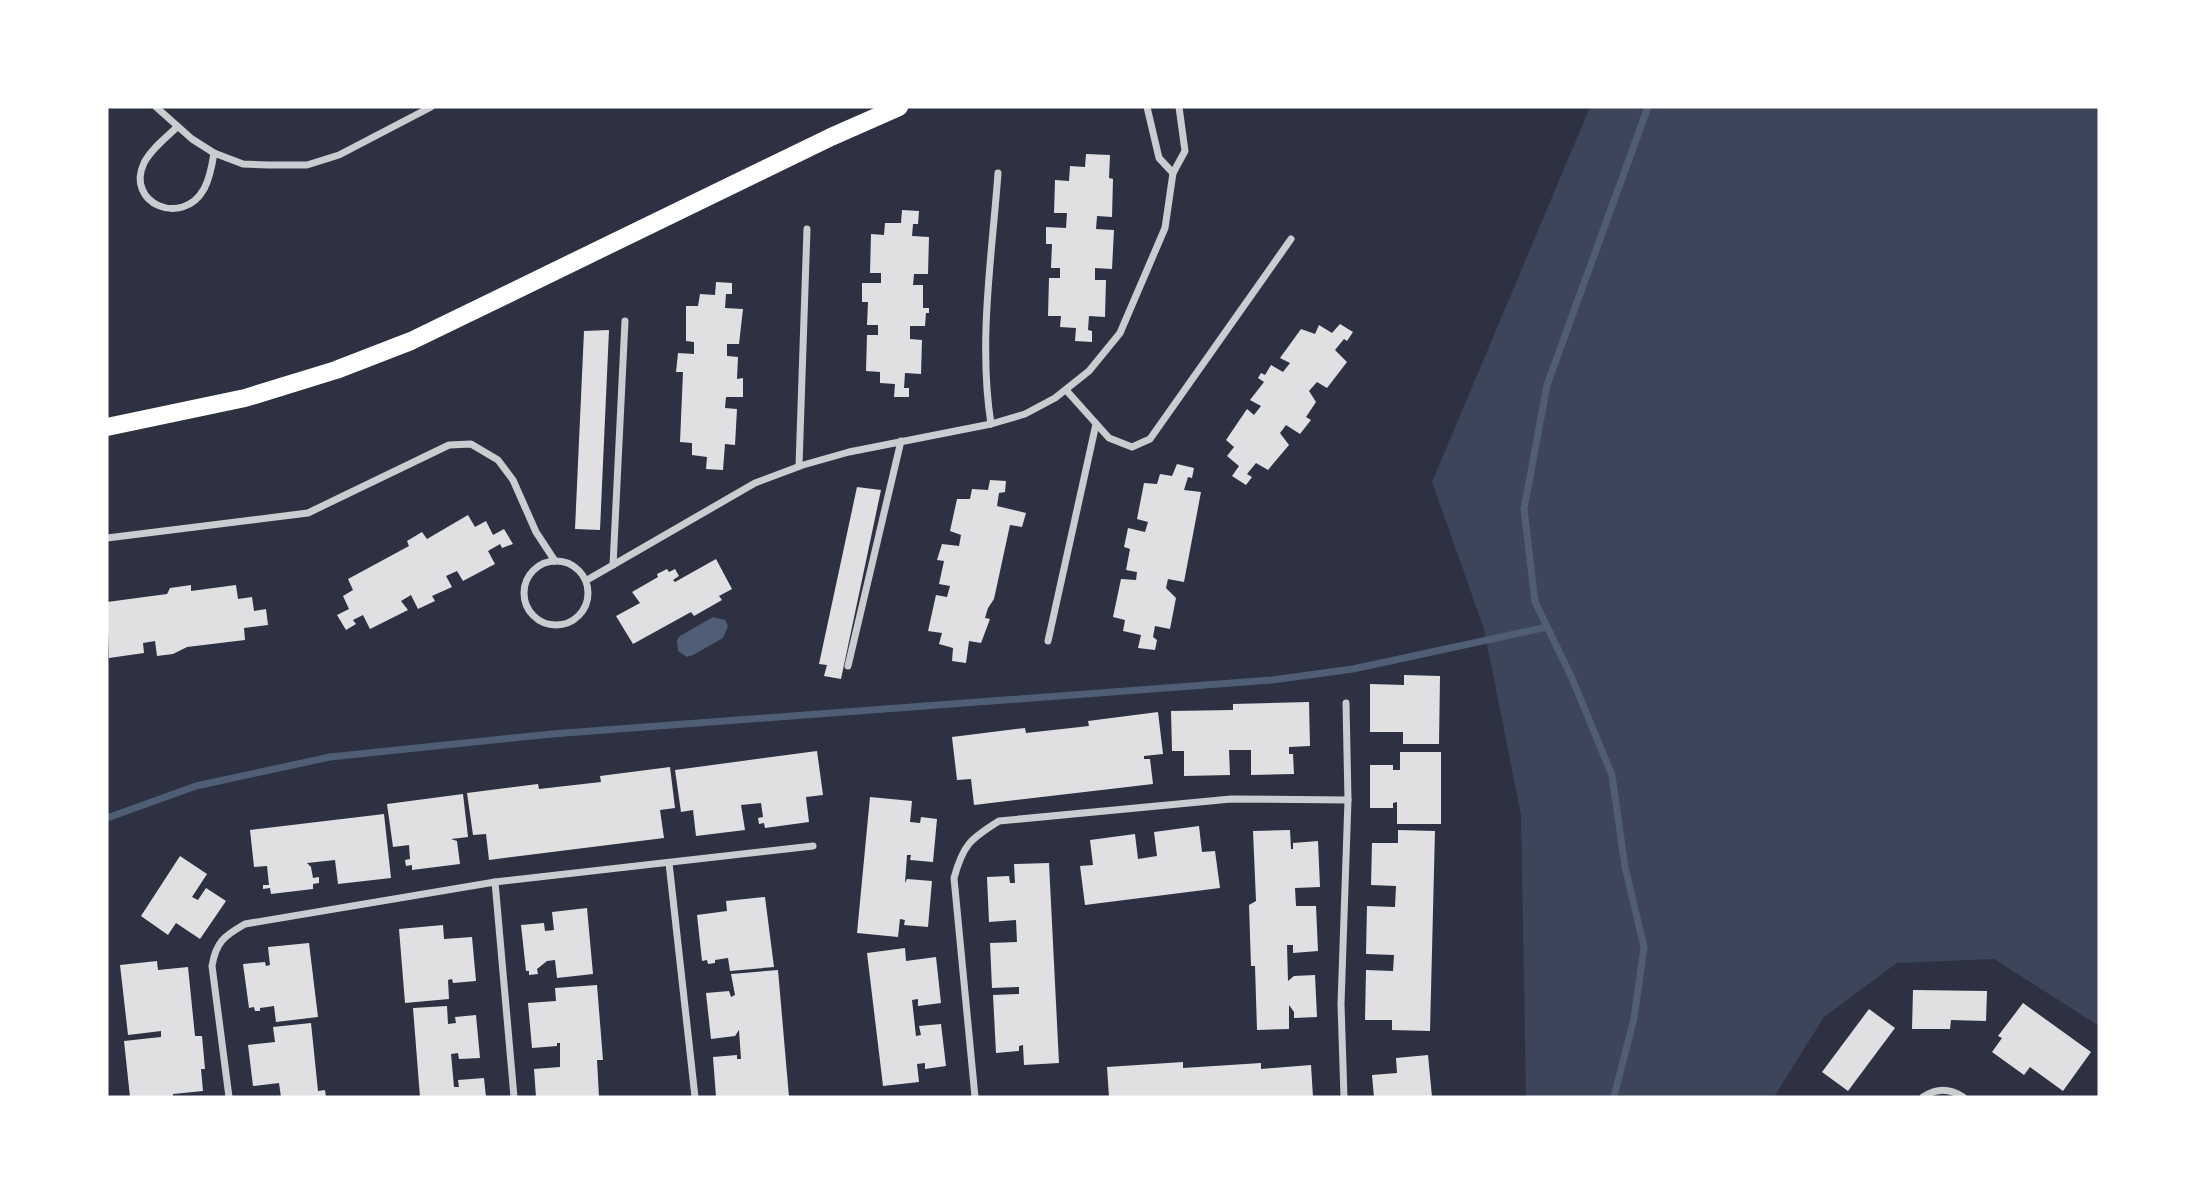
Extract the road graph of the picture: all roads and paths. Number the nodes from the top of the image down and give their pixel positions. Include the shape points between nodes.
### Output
1 (156, 107) edge
2 (431, 107) edge
3 (899, 107) edge
4 (1147, 107) edge
5 (1179, 107) edge
6 (177, 127) junction
7 (214, 153) junction
8 (998, 173) dead end
9 (1172, 173) junction
10 (807, 229) dead end
11 (1291, 239) dead end
12 (625, 321) dead end
13 (1066, 390) junction
14 (991, 424) junction
15 (1096, 424) junction
16 (107, 427) edge
17 (901, 441) junction
18 (799, 466) junction
19 (107, 538) edge
20 (555, 561) junction
21 (613, 565) junction
22 (587, 580) junction
23 (1048, 641) dead end
24 (848, 666) dead end
25 (1346, 703) dead end
26 (1348, 800) junction
27 (813, 846) dead end
28 (669, 863) junction
29 (495, 882) junction
30 (229, 1097) edge
31 (513, 1097) edge
32 (695, 1097) edge
33 (975, 1097) edge
34 (1344, 1097) edge
35 (1923, 1097) edge
36 (1963, 1097) edge

1 - 6 street
2 - 7 street via 360,146 307,165 243,164
3 - 16 main road via 411,341 245,398
4 - 9 street via 1159,158
5 - 9 street via 1185,151
6 - 7 street
6 - 7 street via 144,164 142,188 157,205 179,209 198,198 211,174
8 - 14 street via 985,351
9 - 13 street via 1165,228 1120,333 1089,371
10 - 18 street
11 - 15 street via 1150,439 1132,447 1108,438
12 - 21 street
13 - 14 street via 1026,414
13 - 15 street
14 - 17 street
15 - 23 street
17 - 18 street
17 - 24 street
18 - 21 street via 755,483
19 - 20 street via 308,513 449,445 471,444 498,460 513,480 536,532
20 - 22 street via 572,564
20 - 22 street via 540,565 525,582 525,602 536,619 555,625 575,619 587,602
21 - 22 street
25 - 26 street
26 - 33 street via 1231,799 999,821 977,834 961,853 954,878
26 - 34 street via 1341,1004
27 - 28 street
28 - 29 street
28 - 32 street
29 - 30 street via 245,924 228,934 215,949 212,966
29 - 31 street
35 - 36 street via 1944,1089

